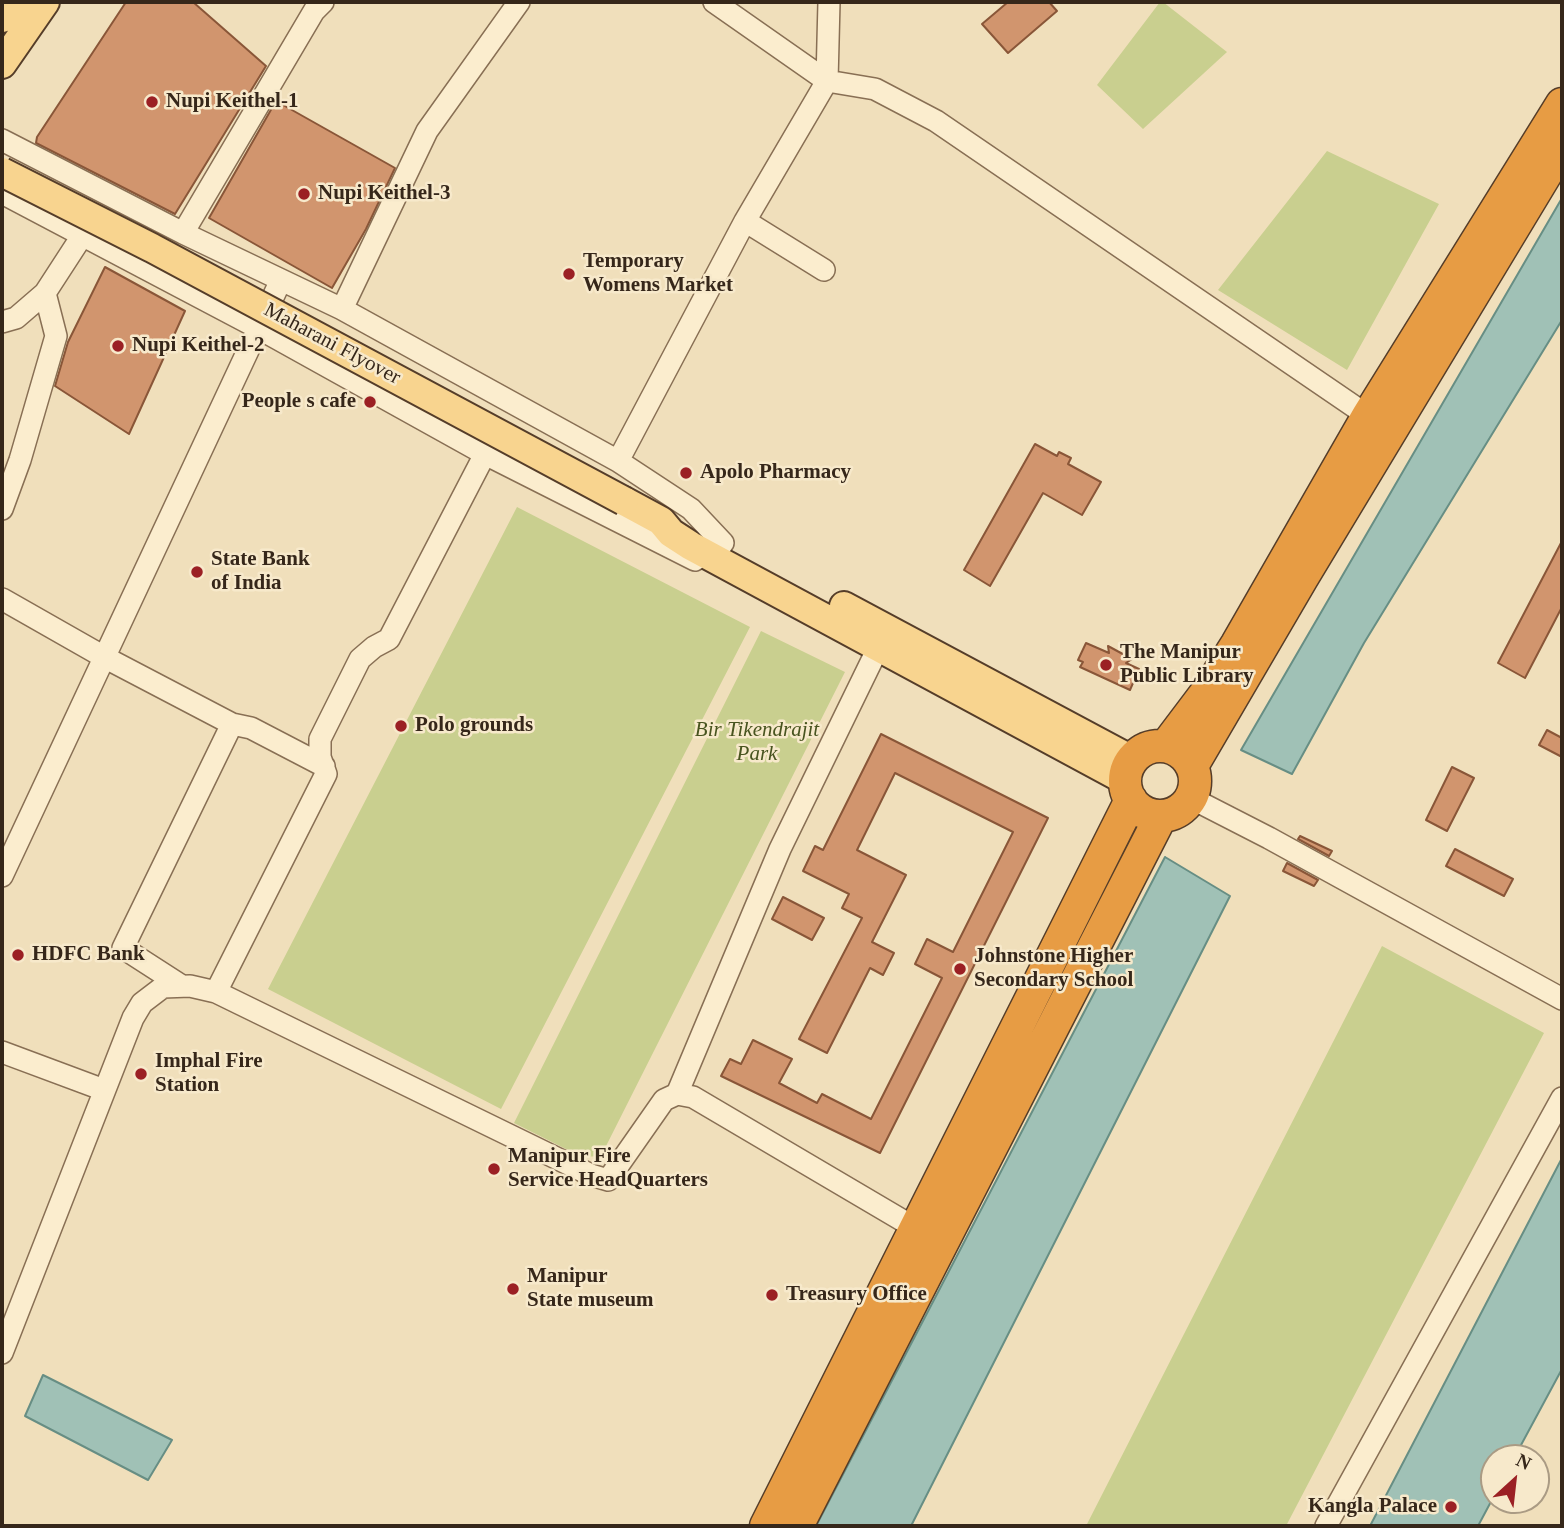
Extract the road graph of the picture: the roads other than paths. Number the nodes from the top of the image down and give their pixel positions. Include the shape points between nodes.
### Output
1 (13, 2) edge
2 (45, 2) edge
3 (323, 2) edge
4 (519, 2) edge
5 (714, 2) edge
6 (830, 2) edge
7 (2, 18) edge
8 (2, 64) edge
9 (827, 80) junction
10 (1562, 104) edge
11 (2, 140) edge
12 (1562, 147) edge
13 (2, 172) edge
14 (2, 193) edge
15 (116, 199) junction
16 (745, 221) junction
17 (183, 233) junction
18 (82, 236) junction
19 (824, 270) dead end
20 (281, 280) junction
21 (45, 293) junction
22 (342, 309) junction
23 (9, 320) edge
24 (258, 328) junction
25 (1368, 416) junction
26 (485, 454) junction
27 (618, 461) junction
28 (2, 509) edge
29 (722, 553) junction
30 (2, 599) edge
31 (879, 646) junction
32 (104, 657) junction
33 (991, 696) junction
34 (232, 724) junction
35 (1167, 746) junction
36 (324, 766) junction
37 (1192, 766) junction
38 (1129, 780) junction
39 (1191, 798) junction
40 (1161, 816) junction
41 (2, 876) edge
42 (182, 986) junction
43 (216, 992) junction
44 (1562, 999) edge
45 (2, 1052) edge
46 (104, 1090) junction
47 (677, 1094) junction
48 (1562, 1098) edge
49 (917, 1229) junction
50 (2, 1353) edge
51 (766, 1526) edge
52 (797, 1526) edge
53 (1326, 1526) edge

1 - 7 main road
2 - 8 main road
3 - 17 street
4 - 22 street via 427,131
5 - 9 street
6 - 9 street
9 - 16 street
9 - 25 street via 875,89 936,121
10 - 25 highway
11 - 15 street
12 - 37 highway
13 - 29 main road, Maharani Flyover, bridge
14 - 18 street
15 - 17 street
15 - 18 street
16 - 19 street
16 - 27 street
17 - 20 street
18 - 21 street
18 - 24 street
20 - 22 street
20 - 24 street
21 - 23 street
21 - 28 street via 56,336
22 - 27 street
24 - 26 street
24 - 32 street
25 - 35 highway via 1237,644
26 - 29 street via 690,559
26 - 36 street via 389,639 360,660 320,739
27 - 29 street via 691,509
29 - 31 main road
29 - 33 main road
30 - 32 street
31 - 33 main road
31 - 47 street via 780,849
32 - 34 street
32 - 41 street
33 - 38 main road
34 - 36 street via 251,727
34 - 42 street via 124,948
35 - 37 highway
35 - 38 highway via 1147,748
36 - 43 street via 327,774
37 - 39 highway via 1195,788
38 - 40 highway via 1139,809
38 - 49 highway
39 - 40 highway via 1173,814
39 - 44 street
40 - 52 highway
42 - 43 street
42 - 46 street via 163,987 142,1003
43 - 47 street via 608,1180 664,1100
45 - 46 street
46 - 50 street
47 - 49 street via 693,1097
48 - 53 street
49 - 51 highway

